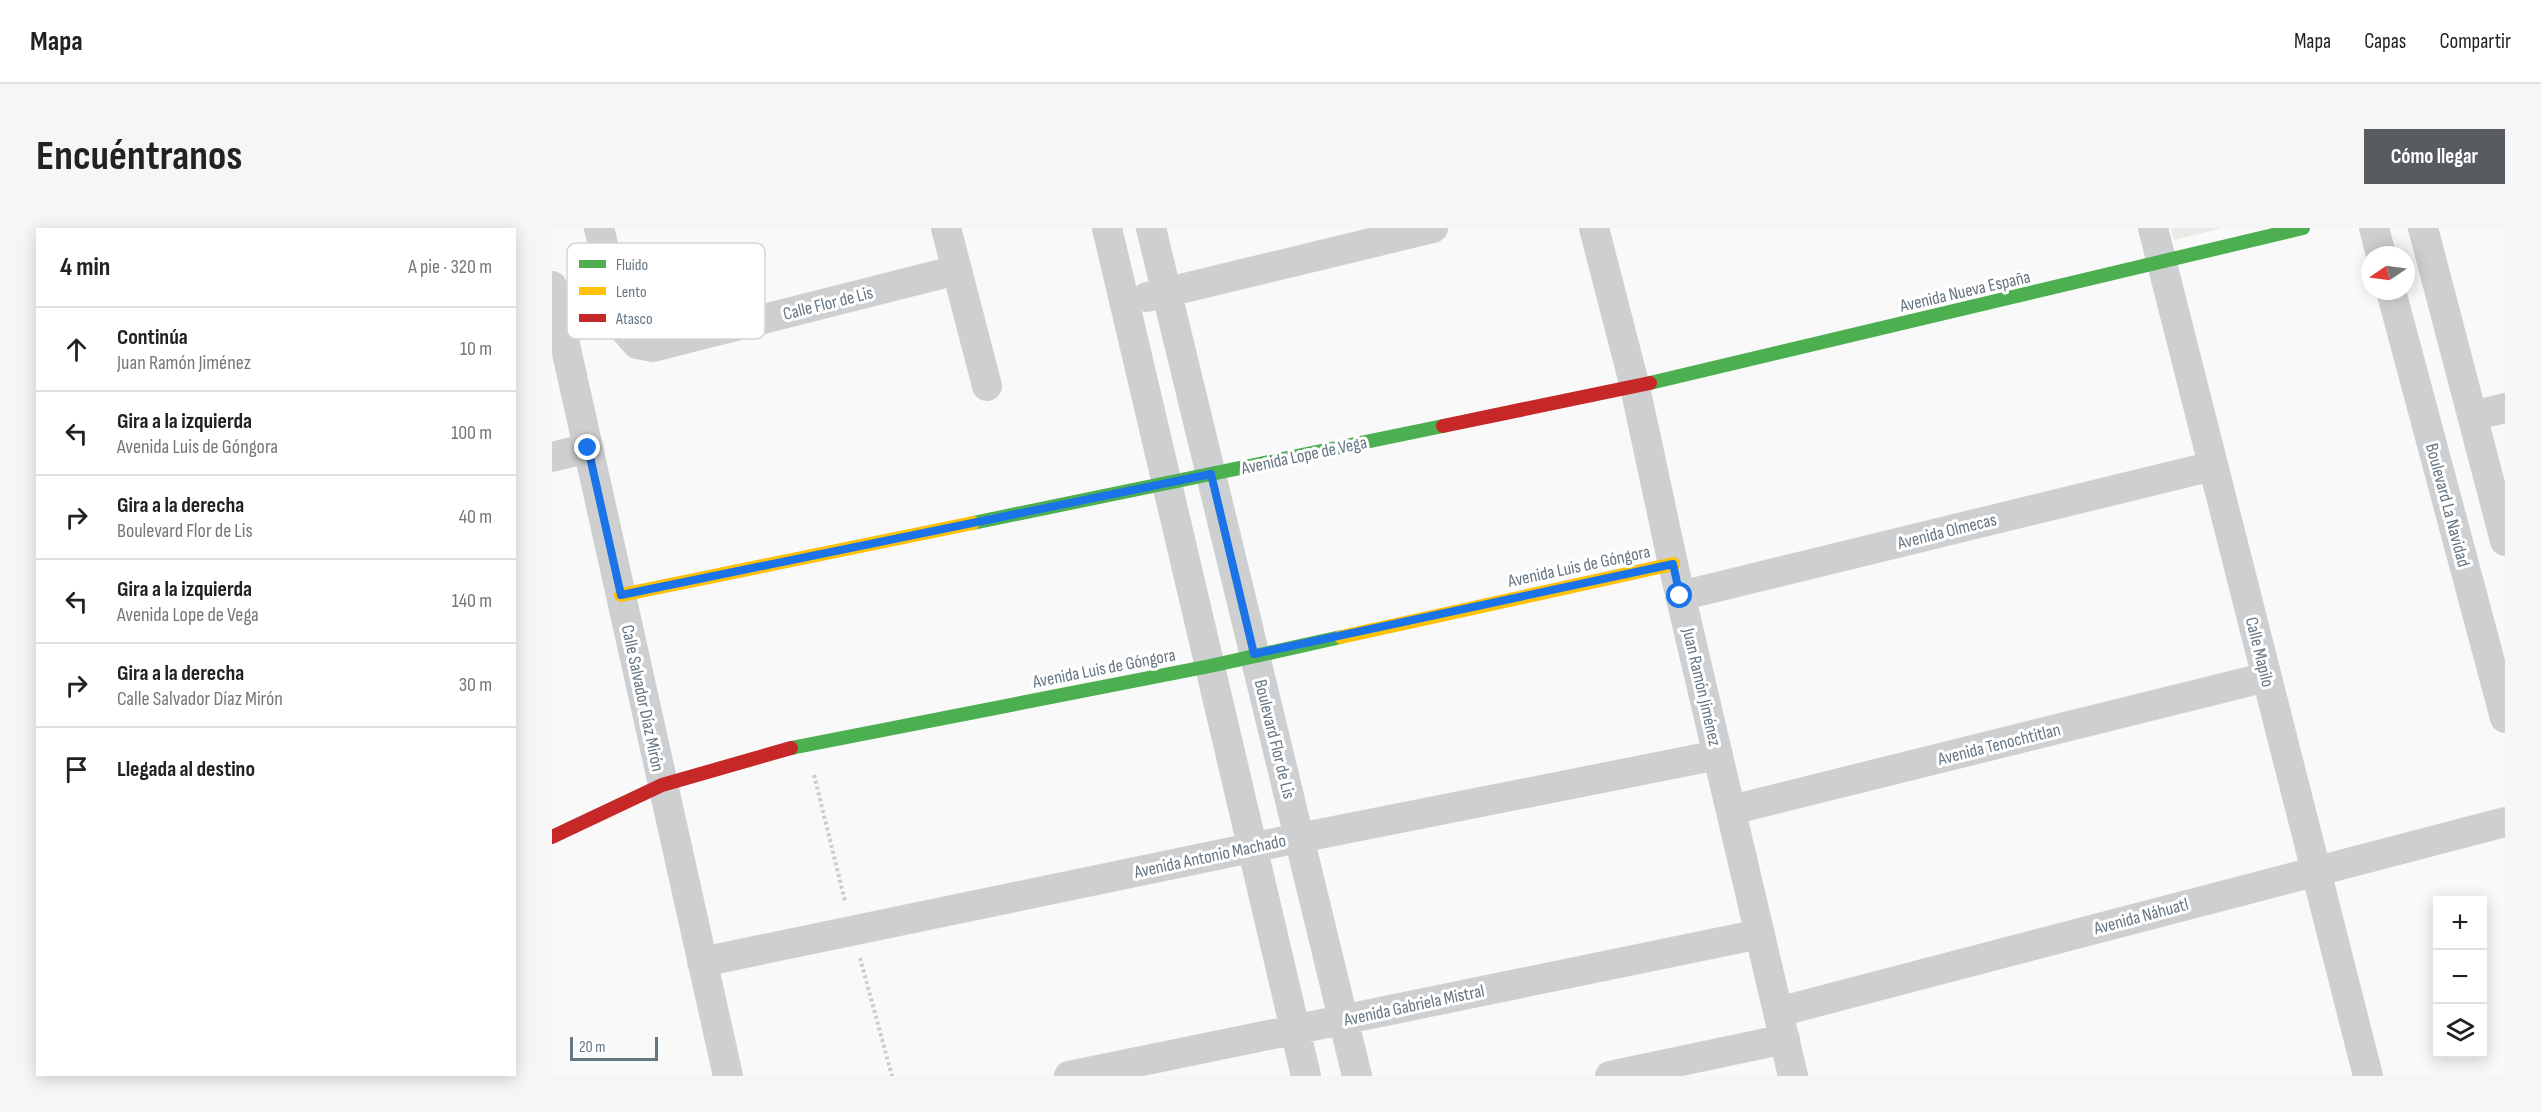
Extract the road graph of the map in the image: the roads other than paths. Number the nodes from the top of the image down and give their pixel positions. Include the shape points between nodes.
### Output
1 (599, 228) edge
2 (946, 228) edge
3 (1107, 228) edge
4 (1151, 228) edge
5 (1433, 228) edge
6 (1594, 228) edge
7 (2152, 228) edge
8 (2303, 228) edge
9 (2374, 228) edge
10 (2424, 228) edge
11 (603, 243) edge
12 (2379, 246) edge
13 (2161, 263) junction
14 (957, 270) junction
15 (552, 286) edge
16 (1166, 292) junction
17 (2393, 300) edge
18 (1125, 302) junction
19 (765, 318) edge
20 (633, 339) edge
21 (684, 339) edge
22 (987, 386) dead end
23 (1635, 387) junction
24 (2505, 408) edge
25 (2473, 416) junction
26 (588, 448) junction
27 (552, 457) edge
28 (2213, 466) junction
29 (1211, 474) junction
30 (1167, 483) junction
31 (2505, 541) edge
32 (1673, 564) junction
33 (621, 595) junction
34 (1680, 596) junction
35 (1254, 654) junction
36 (1210, 666) junction
37 (2266, 677) junction
38 (2505, 718) edge
39 (1718, 755) junction
40 (662, 785) junction
41 (1731, 810) junction
42 (2505, 822) edge
43 (552, 837) edge
44 (1299, 838) junction
45 (1252, 848) junction
46 (2316, 871) junction
47 (1760, 934) junction
48 (702, 962) junction
49 (1343, 1019) junction
50 (1781, 1025) junction
51 (1295, 1029) junction
52 (728, 1076) edge
53 (1069, 1076) edge
54 (1306, 1076) edge
55 (1357, 1076) edge
56 (1610, 1076) edge
57 (1793, 1076) edge
58 (2368, 1076) edge

1 - 11 street, Calle Flor de Lis
2 - 14 street
3 - 18 street
4 - 16 street, Boulevard Flor de Lis
5 - 16 street
6 - 23 street, Juan Ramón Jiménez
7 - 13 street, Calle Mapilo
8 - 13 street, Avenida Nueva España
9 - 12 street
10 - 25 street
13 - 23 street, Avenida Nueva España
13 - 28 street, Calle Mapilo
14 - 19 street, Calle Flor de Lis
14 - 22 street
15 - 26 street, Calle Salvador Díaz Mirón
16 - 18 street
16 - 29 street, Boulevard Flor de Lis
17 - 38 street, Boulevard La Navidad
18 - 30 street
20 - 21 street, Calle Flor de Lis via 652,347
23 - 29 street, Avenida Lope de Vega
23 - 32 street, Juan Ramón Jiménez
24 - 25 street
25 - 31 street
26 - 27 street
26 - 33 street, Calle Salvador Díaz Mirón
28 - 34 street, Avenida Olmecas
28 - 37 street, Calle Mapilo
29 - 30 street, Avenida Lope de Vega
29 - 35 street, Boulevard Flor de Lis
30 - 33 street, Avenida Lope de Vega
30 - 36 street
32 - 34 street, Juan Ramón Jiménez
32 - 35 street, Avenida Luis de Góngora
33 - 40 street, Calle Salvador Díaz Mirón
34 - 39 street, Juan Ramón Jiménez
35 - 36 street, Avenida Luis de Góngora
35 - 44 street, Boulevard Flor de Lis
36 - 40 street, Avenida Luis de Góngora via 806,744
36 - 45 street
37 - 41 street, Avenida Tenochtitlan
37 - 46 street, Calle Mapilo
39 - 41 street, Juan Ramón Jiménez
39 - 44 street, Avenida Antonio Machado
40 - 43 street, Avenida Luis de Góngora
40 - 48 street, Calle Salvador Díaz Mirón
41 - 47 street, Juan Ramón Jiménez
42 - 46 street, Avenida Náhuatl
44 - 45 street, Avenida Antonio Machado
44 - 49 street, Boulevard Flor de Lis
45 - 48 street, Avenida Antonio Machado
45 - 51 street
46 - 50 street, Avenida Náhuatl
46 - 58 street, Calle Mapilo
47 - 49 street, Avenida Gabriela Mistral
47 - 50 street, Juan Ramón Jiménez
48 - 52 street, Calle Salvador Díaz Mirón
49 - 51 street, Avenida Gabriela Mistral
49 - 55 street, Boulevard Flor de Lis
50 - 56 street, Avenida Náhuatl
50 - 57 street, Juan Ramón Jiménez
51 - 53 street, Avenida Gabriela Mistral
51 - 54 street

